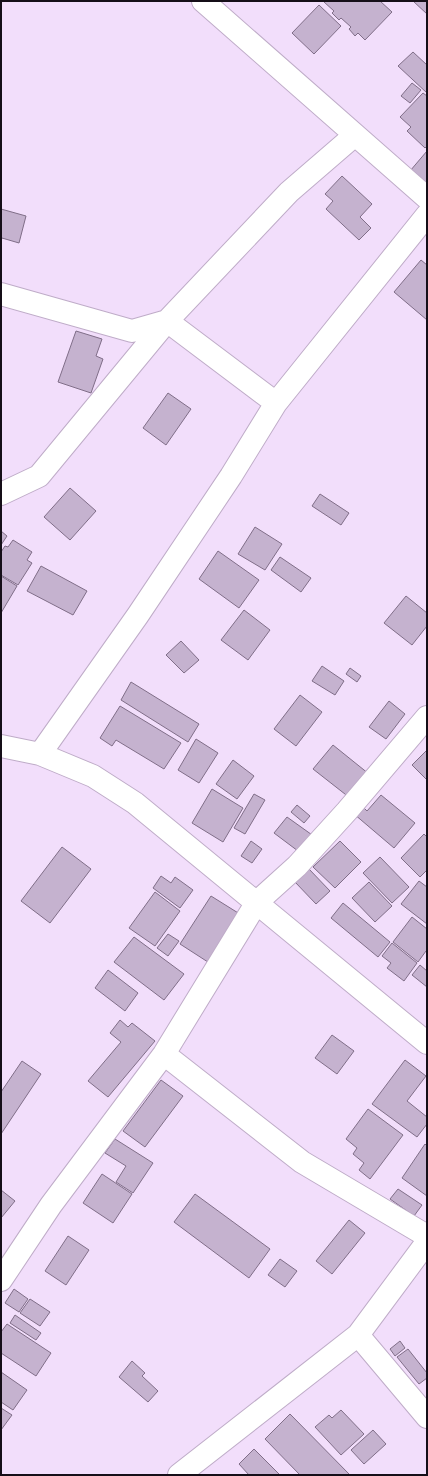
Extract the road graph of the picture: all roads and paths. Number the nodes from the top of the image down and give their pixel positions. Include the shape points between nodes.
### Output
1 (203, 1) edge
2 (355, 135) junction
3 (427, 198) edge
4 (427, 215) edge
5 (1, 294) edge
6 (167, 321) junction
7 (276, 403) junction
8 (1, 494) edge
9 (427, 717) edge
10 (1, 746) edge
11 (40, 754) junction
12 (257, 902) junction
13 (423, 1032) edge
14 (164, 1054) junction
15 (427, 1236) edge
16 (427, 1242) edge
17 (1, 1280) edge
18 (358, 1335) junction
19 (427, 1417) edge
20 (179, 1475) edge

1 - 2 street
2 - 3 street
2 - 6 street via 289,192
4 - 7 street
5 - 6 street via 132,331
6 - 7 street
6 - 8 street via 39,476
7 - 11 street via 231,476 138,615
9 - 12 street via 297,866
10 - 11 street
11 - 12 street via 93,776 135,803
12 - 13 street
12 - 14 street
14 - 15 street via 302,1162
14 - 17 street via 51,1205
16 - 18 street
18 - 19 street
18 - 20 street

